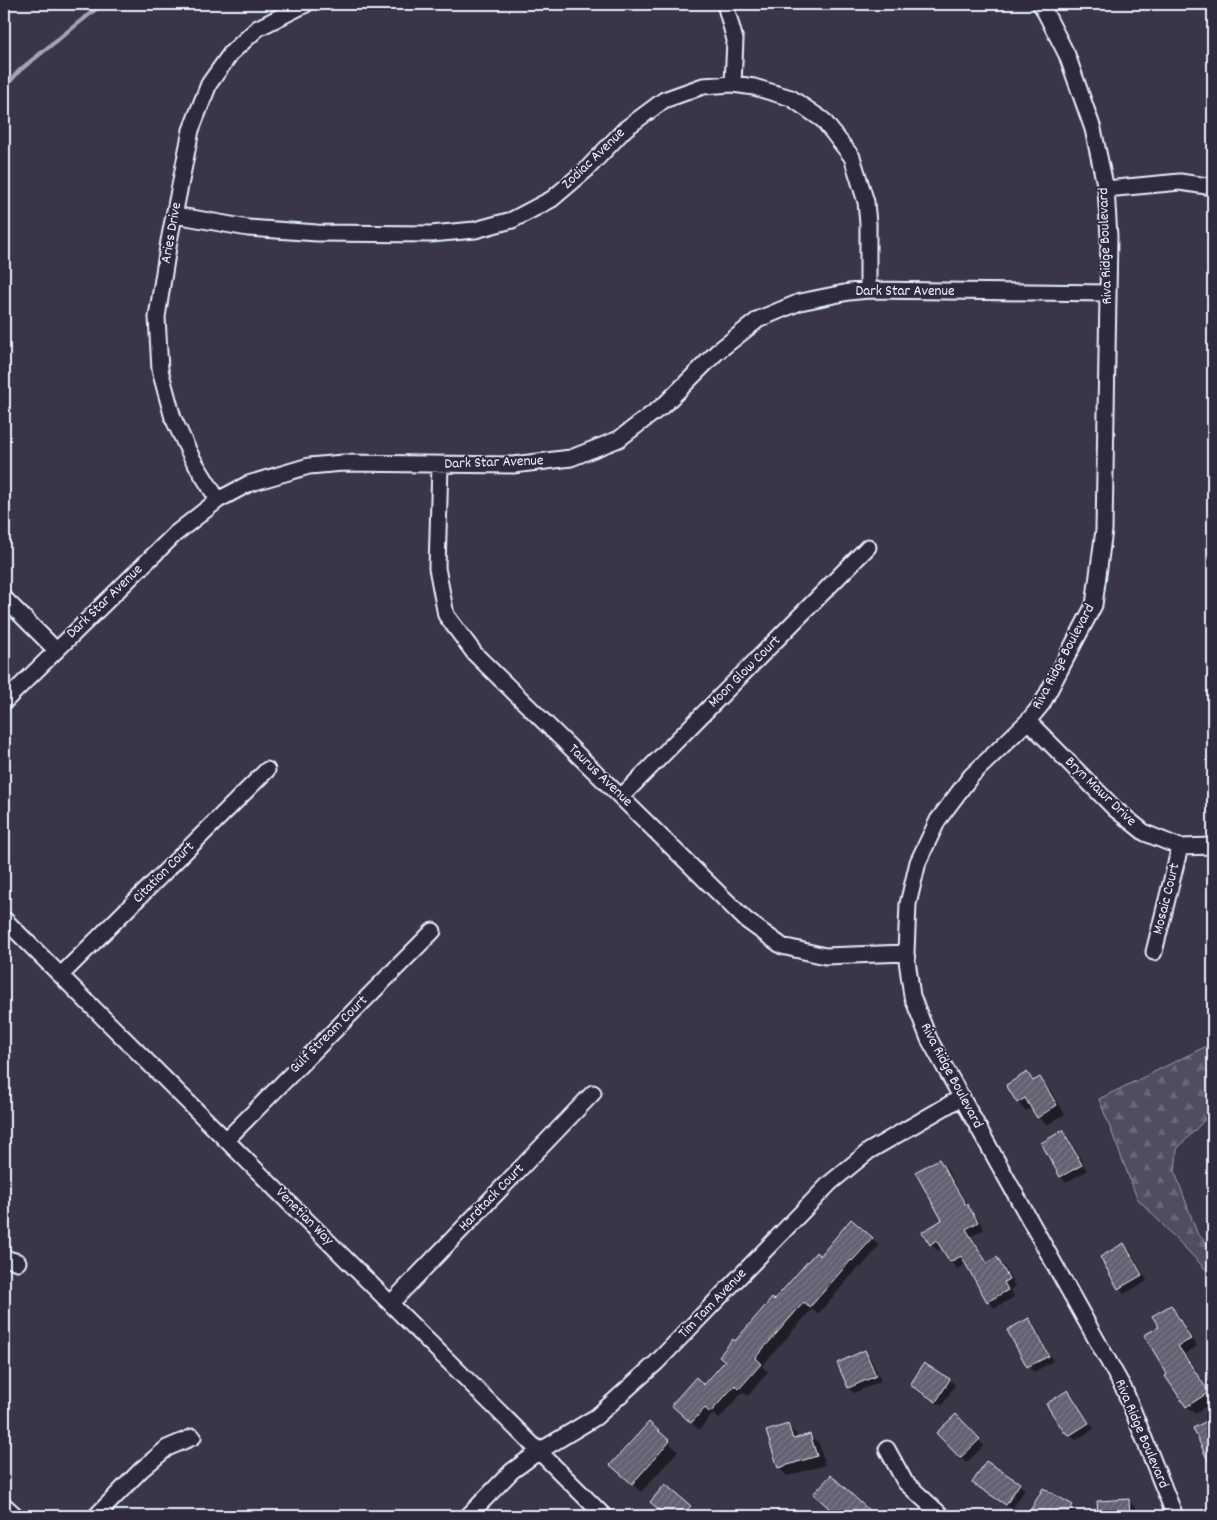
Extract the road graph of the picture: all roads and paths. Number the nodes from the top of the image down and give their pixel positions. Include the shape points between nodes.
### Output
1 (306, 4) edge
2 (725, 4) edge
3 (1041, 4) edge
4 (733, 84) junction
5 (1213, 187) edge
6 (1106, 189) junction
7 (175, 215) junction
8 (868, 290) junction
9 (1108, 293) junction
10 (440, 465) junction
11 (218, 500) junction
12 (868, 547) dead end
13 (4, 598) edge
14 (56, 650) junction
15 (4, 702) edge
16 (1028, 721) junction
17 (267, 770) dead end
18 (621, 797) junction
19 (1213, 846) edge
20 (1180, 847) junction
21 (4, 919) edge
22 (433, 931) dead end
23 (1154, 952) dead end
24 (906, 953) junction
25 (60, 976) junction
26 (593, 1094) dead end
27 (962, 1097) junction
28 (226, 1140) junction
29 (391, 1303) junction
30 (193, 1437) dead end
31 (887, 1449) dead end
32 (538, 1452) junction
33 (4, 1505) edge
34 (16, 1516) edge
35 (96, 1516) edge
36 (468, 1516) edge
37 (604, 1516) edge
38 (942, 1516) edge
39 (1175, 1516) edge

1 - 7 street, Aries Drive via 258,28 231,53 209,84 191,130
2 - 4 street via 735,40
3 - 6 street, Riva Ridge Boulevard via 1067,55 1093,129
4 - 7 street, Zodiac Avenue via 704,86 664,100 625,128 586,170 552,199 512,220 475,230 431,234 318,233 248,228
4 - 8 street, Zodiac Avenue via 791,98 822,120 852,157 866,202
5 - 6 street via 1180,182
6 - 9 street, Riva Ridge Boulevard
7 - 11 street, Aries Drive via 157,317 160,370 173,418 192,458
8 - 9 street, Dark Star Avenue
8 - 10 street, Dark Star Avenue via 800,302 759,319 717,352 665,404 619,440 571,458 513,465
9 - 16 street, Riva Ridge Boulevard via 1104,530 1094,606 1042,704
10 - 11 street, Dark Star Avenue via 343,463 309,466 248,484
10 - 18 street, Taurus Avenue via 437,568 446,615 475,654
11 - 14 street, Dark Star Avenue via 175,534
12 - 18 street, Moon Glow Court
13 - 14 street
14 - 15 street, Dark Star Avenue
16 - 20 street, Bryn Mawr Drive via 1144,833
16 - 24 street, Riva Ridge Boulevard via 971,776 938,820 918,862 908,904
17 - 25 street, Citation Court
18 - 24 street, Taurus Avenue via 746,920 782,946 825,956
19 - 20 street, Bryn Mawr Drive
20 - 23 street, Mosaic Court
21 - 25 street, Venetian Way
22 - 28 street, Gulf Stream Court
24 - 27 street, Riva Ridge Boulevard via 912,996 929,1039
25 - 28 street, Venetian Way
26 - 29 street, Hardtack Court
27 - 32 street, Tim Tam Avenue via 870,1151 830,1183 649,1369 596,1417
27 - 39 street, Riva Ridge Boulevard via 1125,1391
28 - 29 street, Venetian Way
29 - 32 street, Venetian Way
30 - 35 street via 167,1448
31 - 38 street via 905,1482
32 - 36 street, Tim Tam Avenue via 512,1471
32 - 37 street, Venetian Way
33 - 34 street

